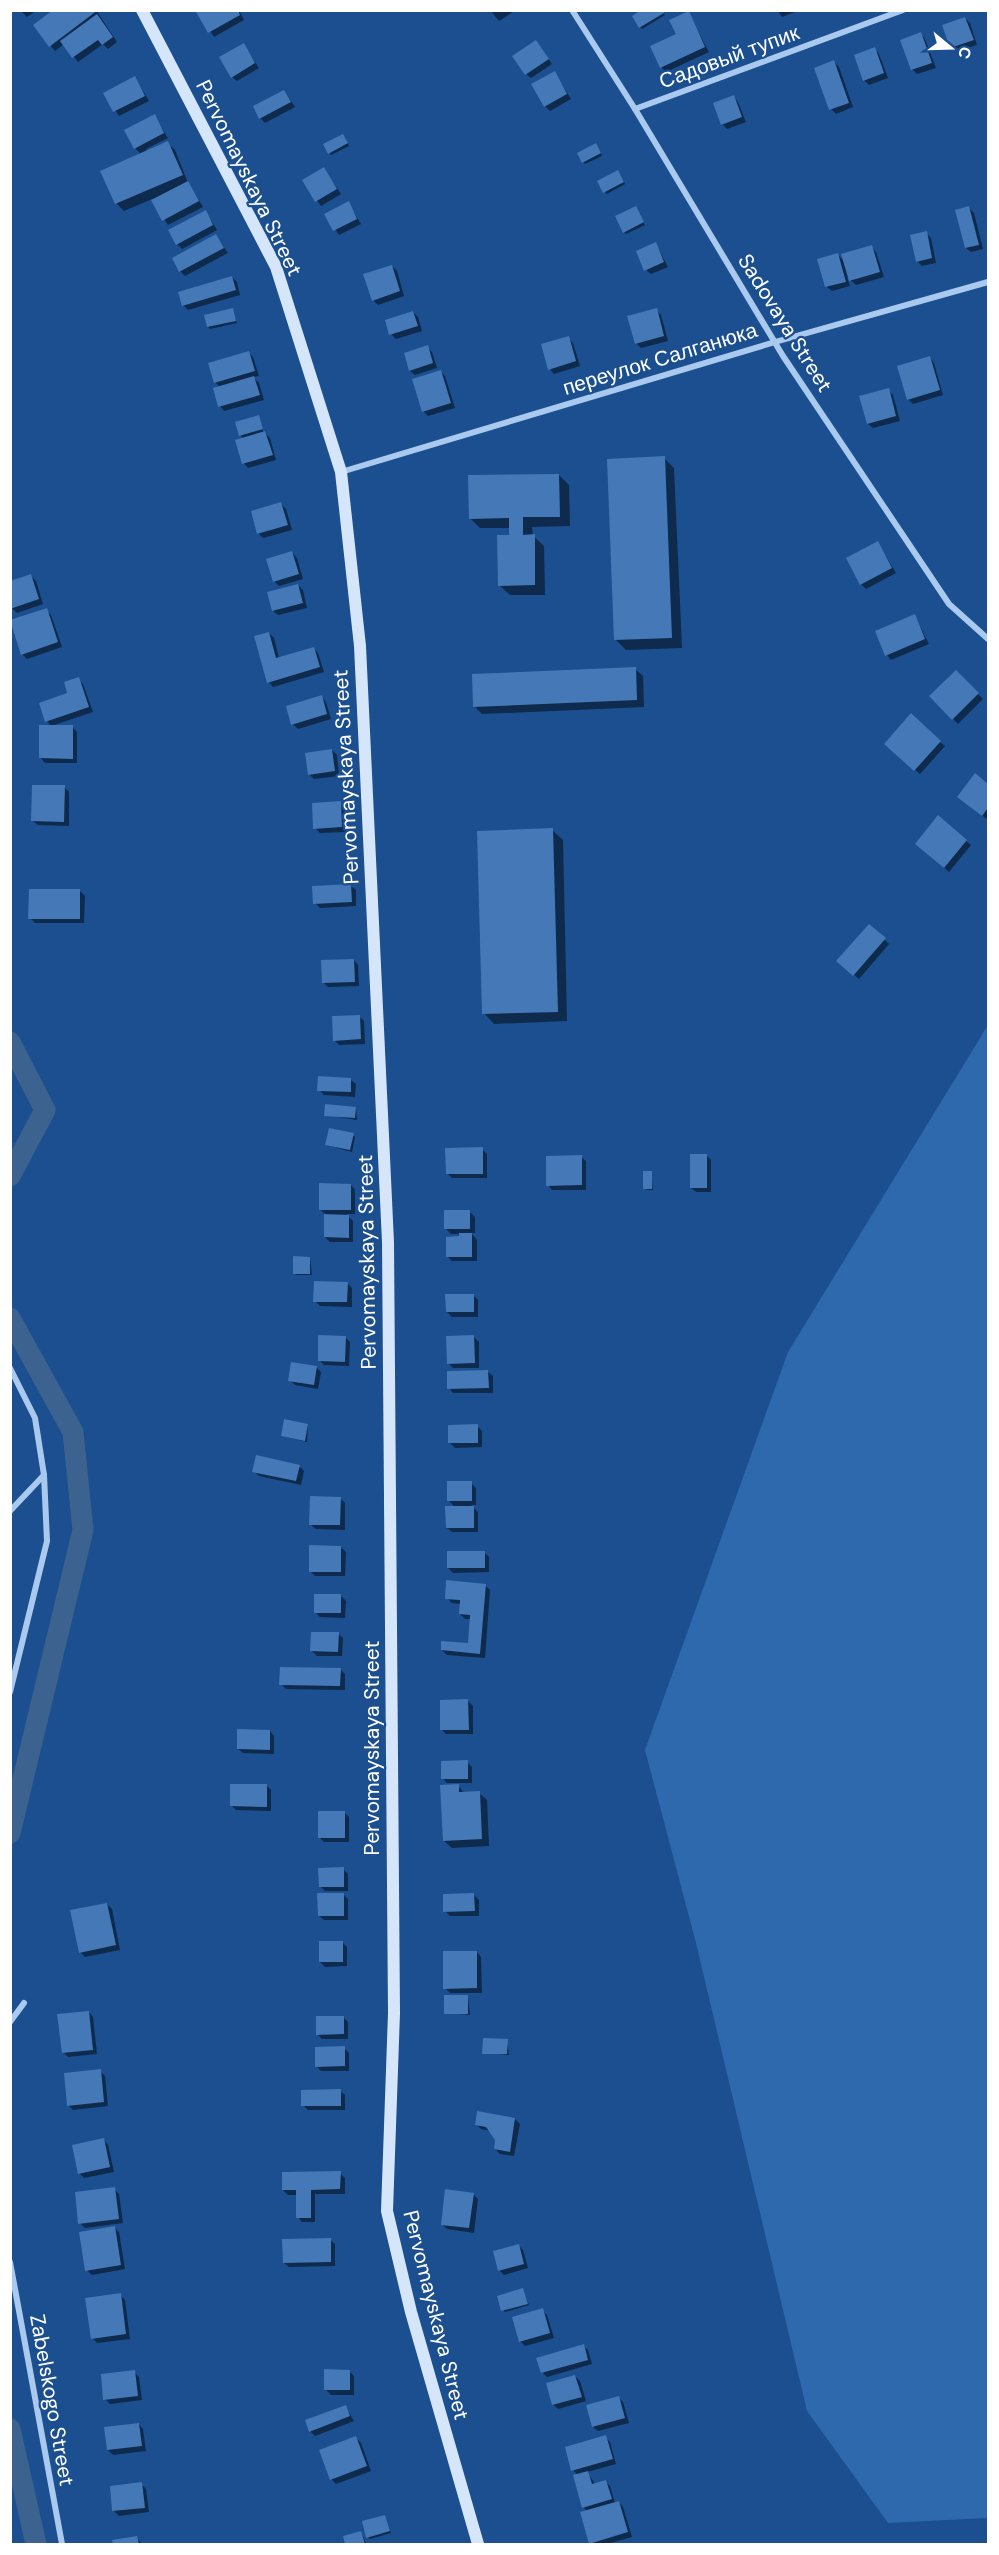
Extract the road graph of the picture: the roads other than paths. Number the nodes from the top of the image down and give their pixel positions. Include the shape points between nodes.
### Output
1 (142, 10) edge
2 (572, 10) edge
3 (903, 10) edge
4 (635, 109) junction
5 (988, 282) edge
6 (775, 342) junction
7 (341, 472) junction
8 (988, 639) edge
9 (10, 1368) edge
10 (44, 1475) junction
11 (10, 1511) edge
12 (10, 1692) edge
13 (24, 2003) dead end
14 (10, 2022) edge
15 (10, 2262) edge
16 (62, 2544) edge
17 (478, 2544) edge

1 - 7 main road, Pervomayskaya Street via 276,267
2 - 4 street, Sadovaya Street
3 - 4 street, Садовый тупик
4 - 6 street, Sadovaya Street
5 - 6 street, переулок Салганюка
6 - 7 street, переулок Салганюка
6 - 8 street, Sadovaya Street via 949,604
7 - 17 main road, Pervomayskaya Street via 360,646 388,1242 394,2013 387,2211 411,2312
9 - 10 street via 35,1418
10 - 11 street
10 - 12 street via 47,1541
13 - 14 street
15 - 16 street, Zabelskogo Street

